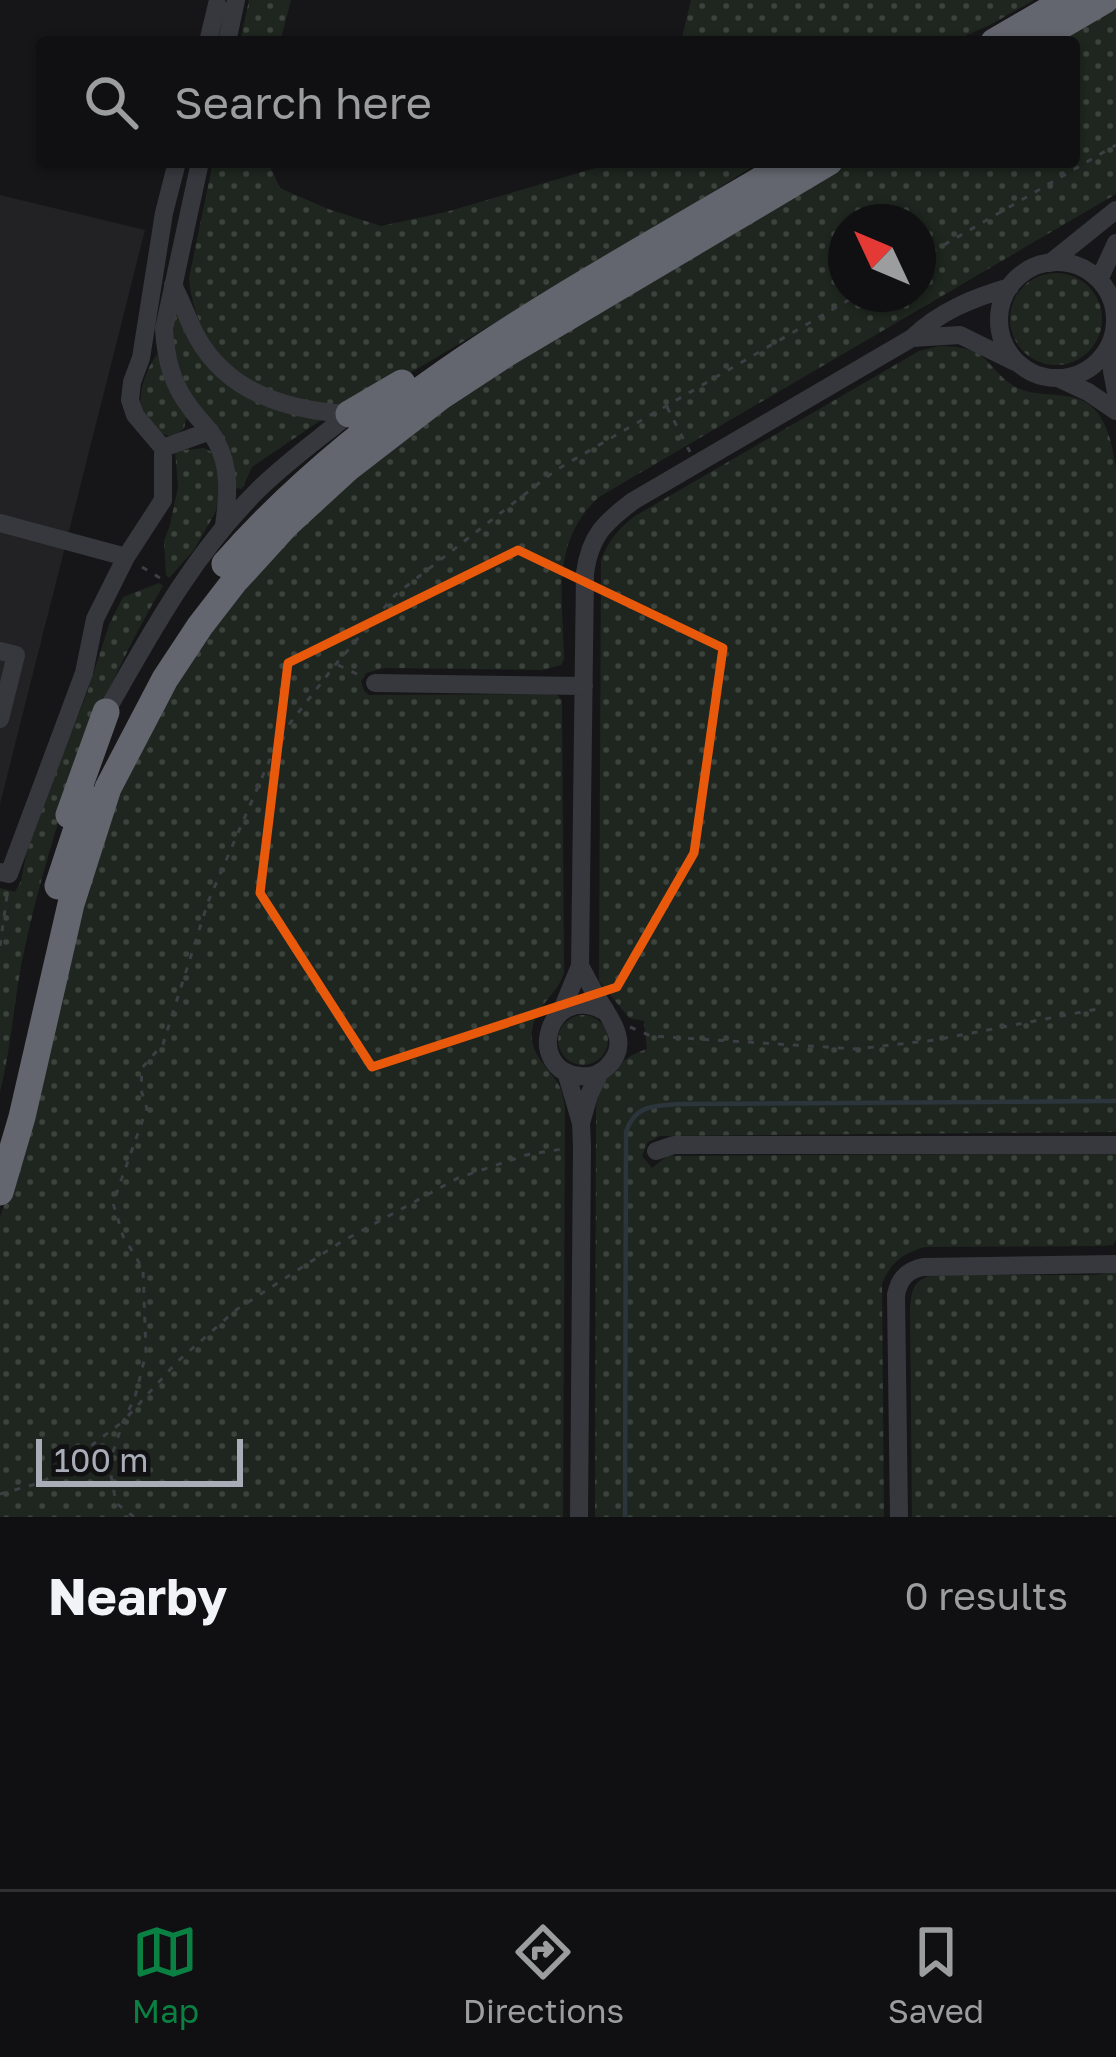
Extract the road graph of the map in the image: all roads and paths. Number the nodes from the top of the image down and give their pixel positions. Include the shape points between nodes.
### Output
1 (1066, 0) edge
2 (1105, 0) edge
3 (222, 3) edge
4 (210, 36) edge
5 (226, 36) edge
6 (1004, 36) edge
7 (1043, 36) edge
8 (1116, 145) edge
9 (1080, 166) edge
10 (175, 168) edge
11 (199, 168) edge
12 (781, 168) edge
13 (819, 168) edge
14 (1076, 168) edge
15 (1116, 210) edge
16 (1116, 243) edge
17 (936, 250) edge
18 (1050, 263) junction
19 (1099, 280) junction
20 (172, 285) junction
21 (1010, 286) junction
22 (828, 312) edge
23 (1112, 337) junction
24 (912, 338) junction
25 (1018, 363) junction
26 (450, 367) junction
27 (1058, 378) junction
28 (1116, 392) edge
29 (666, 405) junction
30 (1116, 411) edge
31 (349, 414) junction
32 (210, 431) junction
33 (163, 448) junction
34 (696, 464) junction
35 (0, 523) edge
36 (223, 529) junction
37 (126, 557) junction
38 (176, 588) junction
39 (0, 651) edge
40 (336, 664) junction
41 (375, 683) joint
42 (584, 686) junction
43 (106, 712) joint
44 (0, 718) edge
45 (4, 873) edge
46 (55, 894) junction
47 (0, 946) edge
48 (580, 966) junction
49 (1103, 1008) dead end
50 (561, 1012) junction
51 (606, 1012) junction
52 (651, 1036) dead end
53 (566, 1072) junction
54 (600, 1072) junction
55 (581, 1123) junction
56 (0, 1129) edge
57 (1116, 1145) edge
58 (582, 1146) junction
59 (656, 1151) dead end
60 (0, 1192) edge
61 (1116, 1264) edge
62 (123, 1422) junction
63 (0, 1494) edge
64 (134, 1517) edge
65 (579, 1517) edge
66 (899, 1517) edge

1 - 6 highway
2 - 7 highway
3 - 4 street
3 - 5 street
8 - 9 path
10 - 33 street via 130,400
11 - 20 street
12 - 26 highway
13 - 60 highway via 440,397 348,467 234,582 165,679 108,788
14 - 17 path
15 - 18 street
16 - 19 street
18 - 19 street
18 - 21 street
19 - 23 street via 1113,307
20 - 31 street via 201,344 236,381 278,404
20 - 32 street via 164,329 172,380
21 - 24 street via 930,320
21 - 25 street via 1000,333
22 - 29 path
23 - 27 street via 1096,363
23 - 28 street
24 - 25 street via 960,334
24 - 34 street
25 - 27 street
26 - 31 highway via 430,367
26 - 46 highway via 299,487 182,620 93,782
27 - 30 street
29 - 34 path
29 - 40 path via 556,470 395,595
31 - 36 street
32 - 33 street
32 - 36 street via 229,489
33 - 37 street via 163,500
34 - 42 street via 633,501 596,535 585,573
35 - 37 street
36 - 38 street
37 - 38 path
37 - 45 street via 94,619 84,673
38 - 43 street
39 - 44 street via 16,655
40 - 41 path
40 - 62 path via 280,736 208,902 163,1044 142,1068 147,1108 113,1203 143,1269 146,1353
41 - 42 street
42 - 48 street
43 - 46 highway via 58,845
45 - 47 path
46 - 56 highway
48 - 50 street
48 - 51 street
49 - 52 path via 857,1048
50 - 51 street via 584,1004
50 - 53 street via 547,1043
51 - 54 street via 619,1044
53 - 54 street
53 - 55 street
54 - 55 street
55 - 58 street
57 - 59 street via 674,1144
58 - 62 path via 458,1178 340,1242 236,1310
58 - 65 street
61 - 66 street via 923,1267 901,1279
62 - 63 path via 44,1482
62 - 64 path via 109,1464 116,1503

